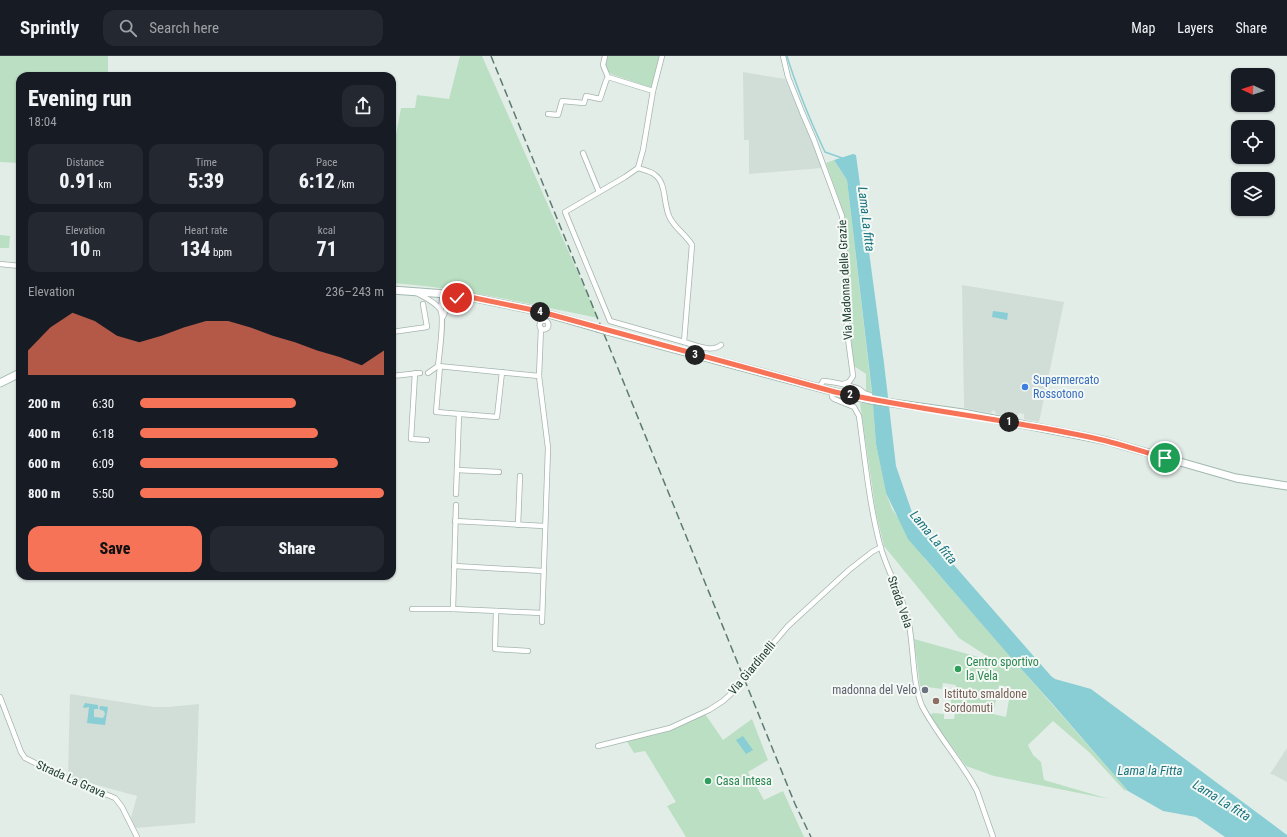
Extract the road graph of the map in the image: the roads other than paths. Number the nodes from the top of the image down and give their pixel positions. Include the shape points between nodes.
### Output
1 (605, 56) edge
2 (662, 56) edge
3 (782, 56) edge
4 (608, 77) junction
5 (653, 91) junction
6 (548, 114) dead end
7 (583, 153) dead end
8 (638, 168) junction
9 (599, 192) junction
10 (0, 264) edge
11 (16, 266) edge
12 (396, 290) edge
13 (415, 292) junction
14 (445, 294) junction
15 (460, 295) junction
16 (423, 304) dead end
17 (447, 307) junction
18 (441, 310) junction
19 (442, 318) junction
20 (541, 328) dead end
21 (396, 331) edge
22 (684, 342) junction
23 (721, 345) dead end
24 (439, 366) junction
25 (502, 372) junction
26 (428, 373) dead end
27 (16, 376) edge
28 (396, 376) edge
29 (539, 376) junction
30 (0, 383) edge
31 (843, 384) junction
32 (819, 388) junction
33 (832, 391) junction
34 (871, 400) junction
35 (459, 414) junction
36 (427, 440) dead end
37 (457, 470) junction
38 (500, 472) dead end
39 (520, 476) dead end
40 (1287, 486) edge
41 (456, 494) dead end
42 (456, 505) dead end
43 (455, 521) junction
44 (518, 525) junction
45 (544, 526) junction
46 (881, 547) junction
47 (454, 566) junction
48 (543, 571) junction
49 (412, 609) dead end
50 (453, 609) junction
51 (496, 611) junction
52 (542, 614) junction
53 (542, 622) dead end
54 (528, 651) dead end
55 (0, 697) edge
56 (598, 746) dead end
57 (137, 837) edge
58 (993, 837) edge

1 - 4 street via 603,65
2 - 5 street
3 - 31 street, Via Madonna delle Grazie via 842,216 846,255 847,331 853,376 849,382
4 - 5 street
4 - 6 street via 600,99 586,96 584,103 562,101 558,116
5 - 8 street
7 - 9 street
8 - 9 street
8 - 22 street via 654,174 661,180 670,219 688,237 692,245
9 - 22 street via 565,212 610,321
10 - 11 street
12 - 13 main road
13 - 14 main road
13 - 18 street
14 - 15 main road
14 - 17 street
14 - 18 street
15 - 17 street
15 - 32 main road, bridge via 538,311
16 - 21 street via 426,327
17 - 19 street
18 - 19 street
19 - 24 street
20 - 29 street
22 - 23 street via 711,350
24 - 25 street
24 - 26 street
24 - 35 street via 436,412
25 - 29 street
25 - 35 street via 497,417
27 - 30 main road
28 - 36 street via 418,373 411,439
29 - 45 street via 548,448
31 - 32 street via 823,381
31 - 34 street via 858,388 870,395
32 - 33 main road
33 - 34 main road
33 - 46 street, Strada Vela via 834,399 854,407 858,412
34 - 40 main road via 963,413 1088,436 1236,478
35 - 37 street
37 - 38 street
37 - 41 street
39 - 44 street
42 - 43 street
43 - 44 street
43 - 47 street
44 - 45 street
45 - 48 street
46 - 56 street, Via Giardinelli via 849,570 788,626 723,701 670,728
46 - 58 street, Strada Vela via 908,618 919,696 927,714 972,782
47 - 48 street
47 - 50 street
48 - 52 street
49 - 50 street
50 - 51 street
50 - 52 street
51 - 52 street
51 - 54 street via 495,649
52 - 53 street
55 - 57 street, Strada La Grava via 25,758 115,798

